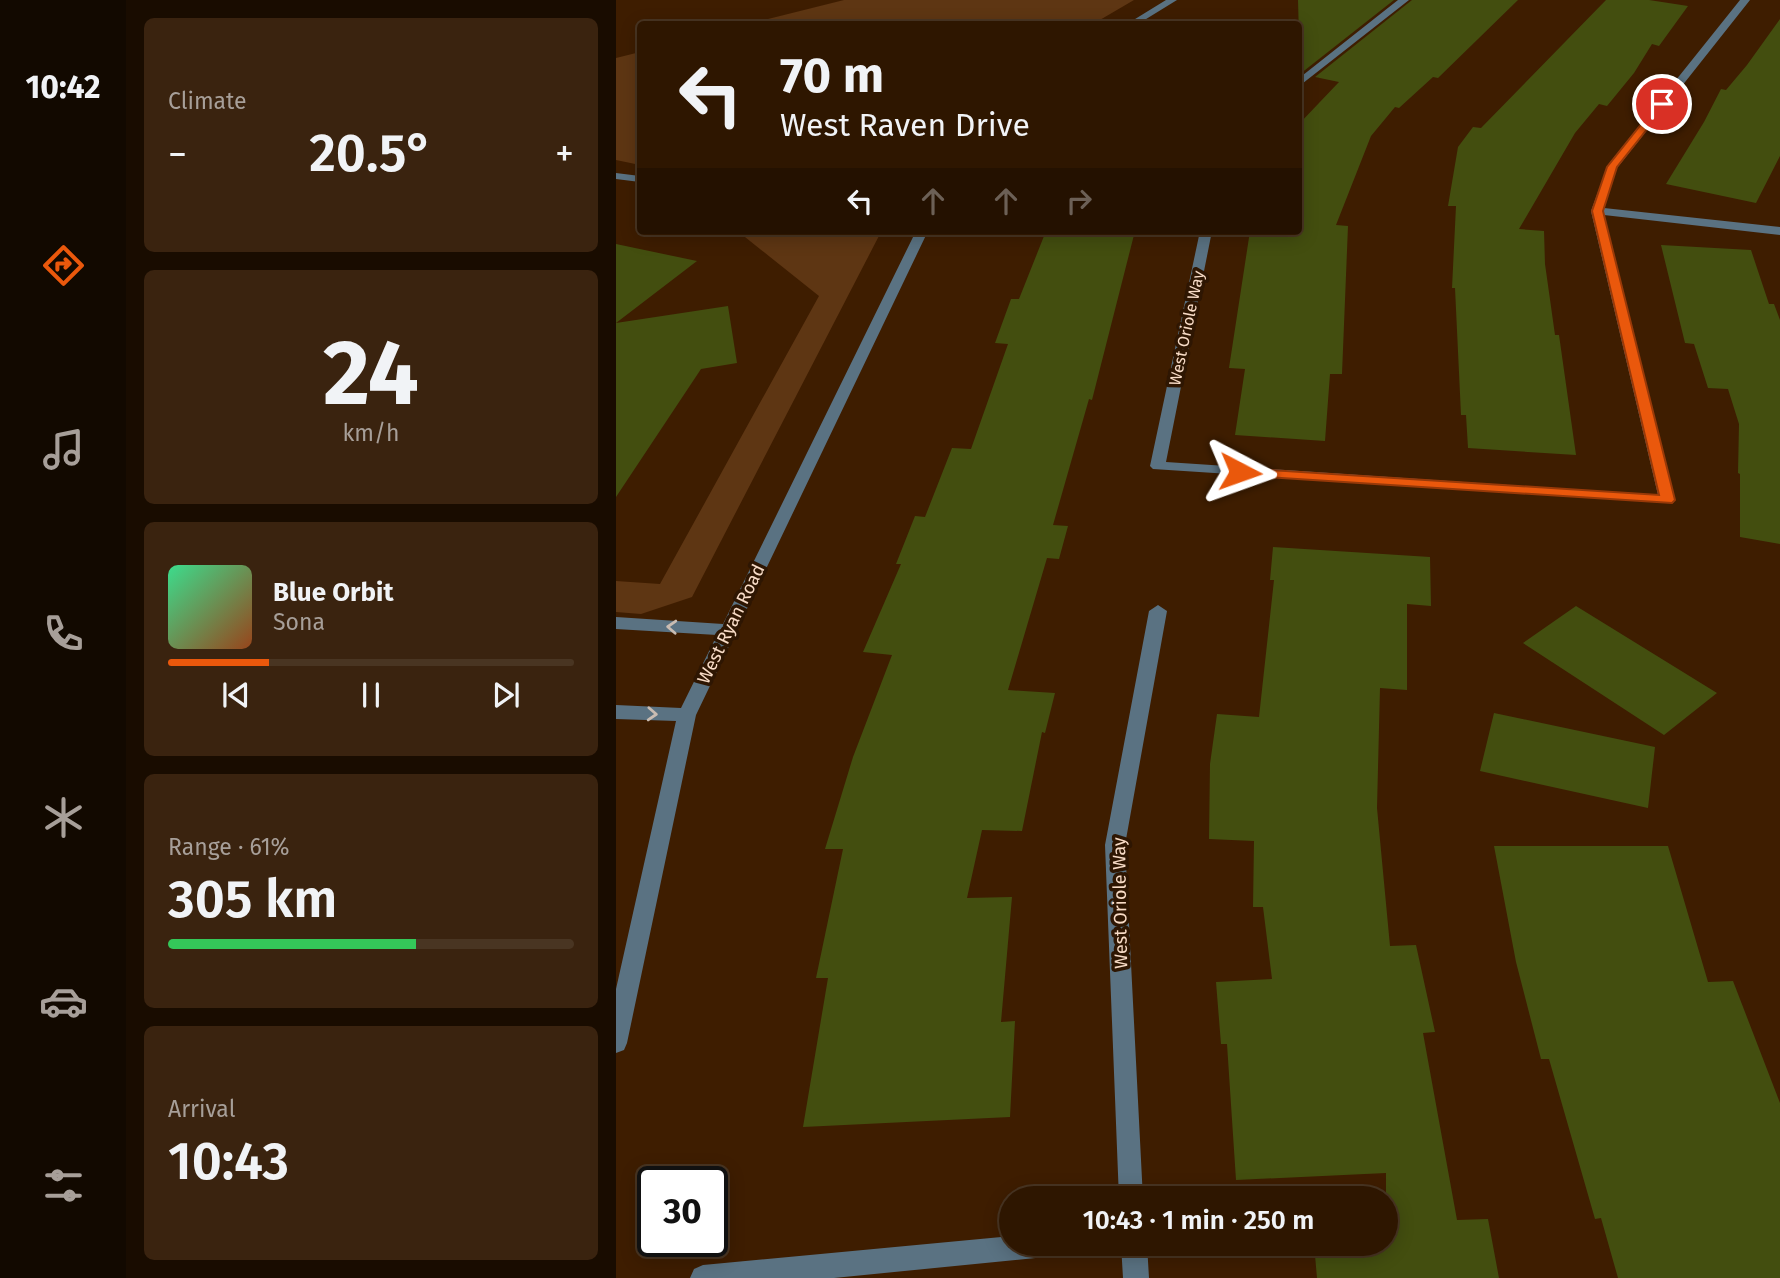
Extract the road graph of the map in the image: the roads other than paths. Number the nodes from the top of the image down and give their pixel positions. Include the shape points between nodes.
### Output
1 (1172, 0) edge
2 (1404, 0) edge
3 (1745, 0) edge
4 (1137, 21) edge
5 (1302, 81) edge
6 (616, 176) edge
7 (637, 179) edge
8 (1597, 211) junction
9 (1780, 231) edge
10 (920, 235) edge
11 (1205, 235) edge
12 (1158, 611) dead end
13 (616, 623) edge
14 (727, 630) junction
15 (616, 712) edge
16 (687, 715) junction
17 (616, 1042) edge
18 (1130, 1186) edge
19 (999, 1249) edge
20 (1135, 1256) edge
21 (703, 1278) edge
22 (1136, 1278) edge

1 - 4 street
2 - 5 street
3 - 8 street via 1612,167
6 - 7 street
8 - 9 street
8 - 11 street, West Oriole Way via 1667,500 1158,466
10 - 14 street, West Ryan Road
12 - 18 street, West Oriole Way via 1115,845
14 -> 13 street
14 - 16 street, West Ryan Road
15 -> 16 street
16 - 17 street, West Ryan Road
19 - 21 street
20 - 22 street

